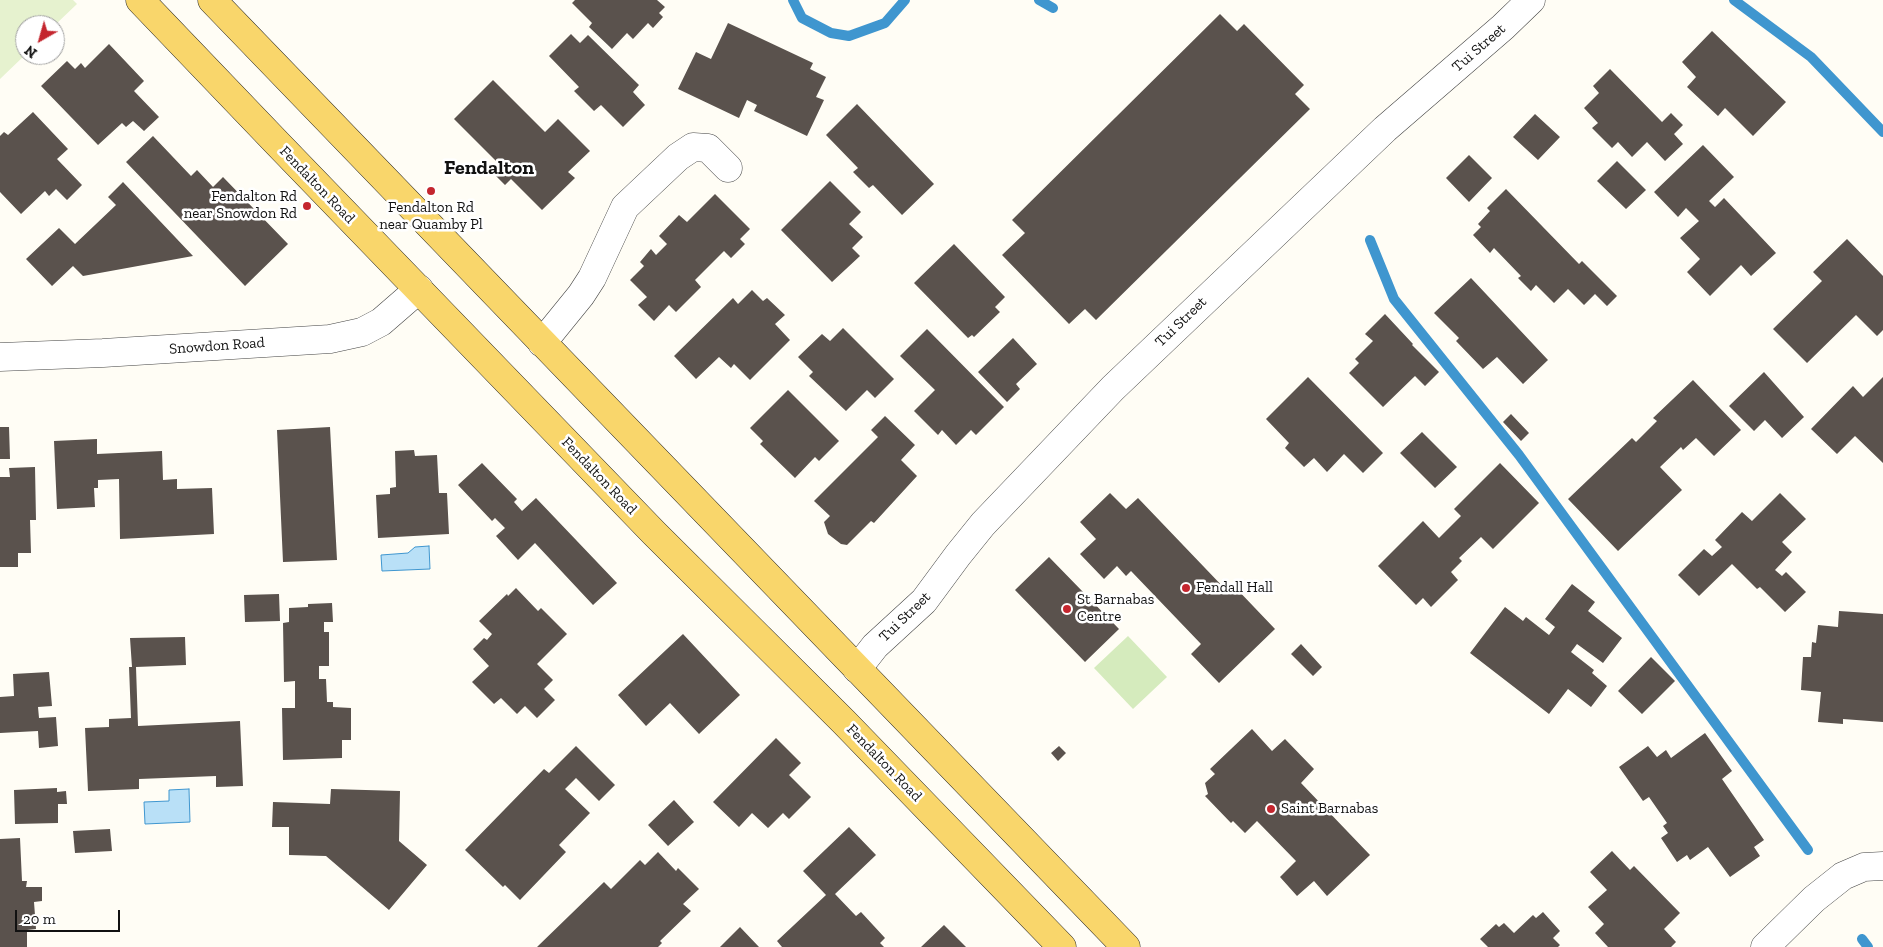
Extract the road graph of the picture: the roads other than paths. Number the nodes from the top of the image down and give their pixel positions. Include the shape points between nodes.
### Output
1 (140, 0) edge
2 (212, 0) edge
3 (1530, 0) edge
4 (728, 168) dead end
5 (419, 289) junction
6 (542, 343) junction
7 (0, 357) edge
8 (857, 669) junction
9 (1883, 866) edge
10 (1062, 947) edge
11 (1126, 947) edge
12 (1766, 947) edge

1 - 5 main road, Fendalton Road
2 - 6 main road
3 - 8 street, Tui Street via 1385,129 1113,388 984,524 924,601 875,646
4 - 6 street via 708,148 693,148 678,157 625,207 592,278
5 - 7 street, Snowdon Road via 381,322 362,332 330,339
5 - 10 main road, Fendalton Road
6 - 8 main road
8 - 11 main road
9 - 12 street via 1864,867 1843,876 1814,899

